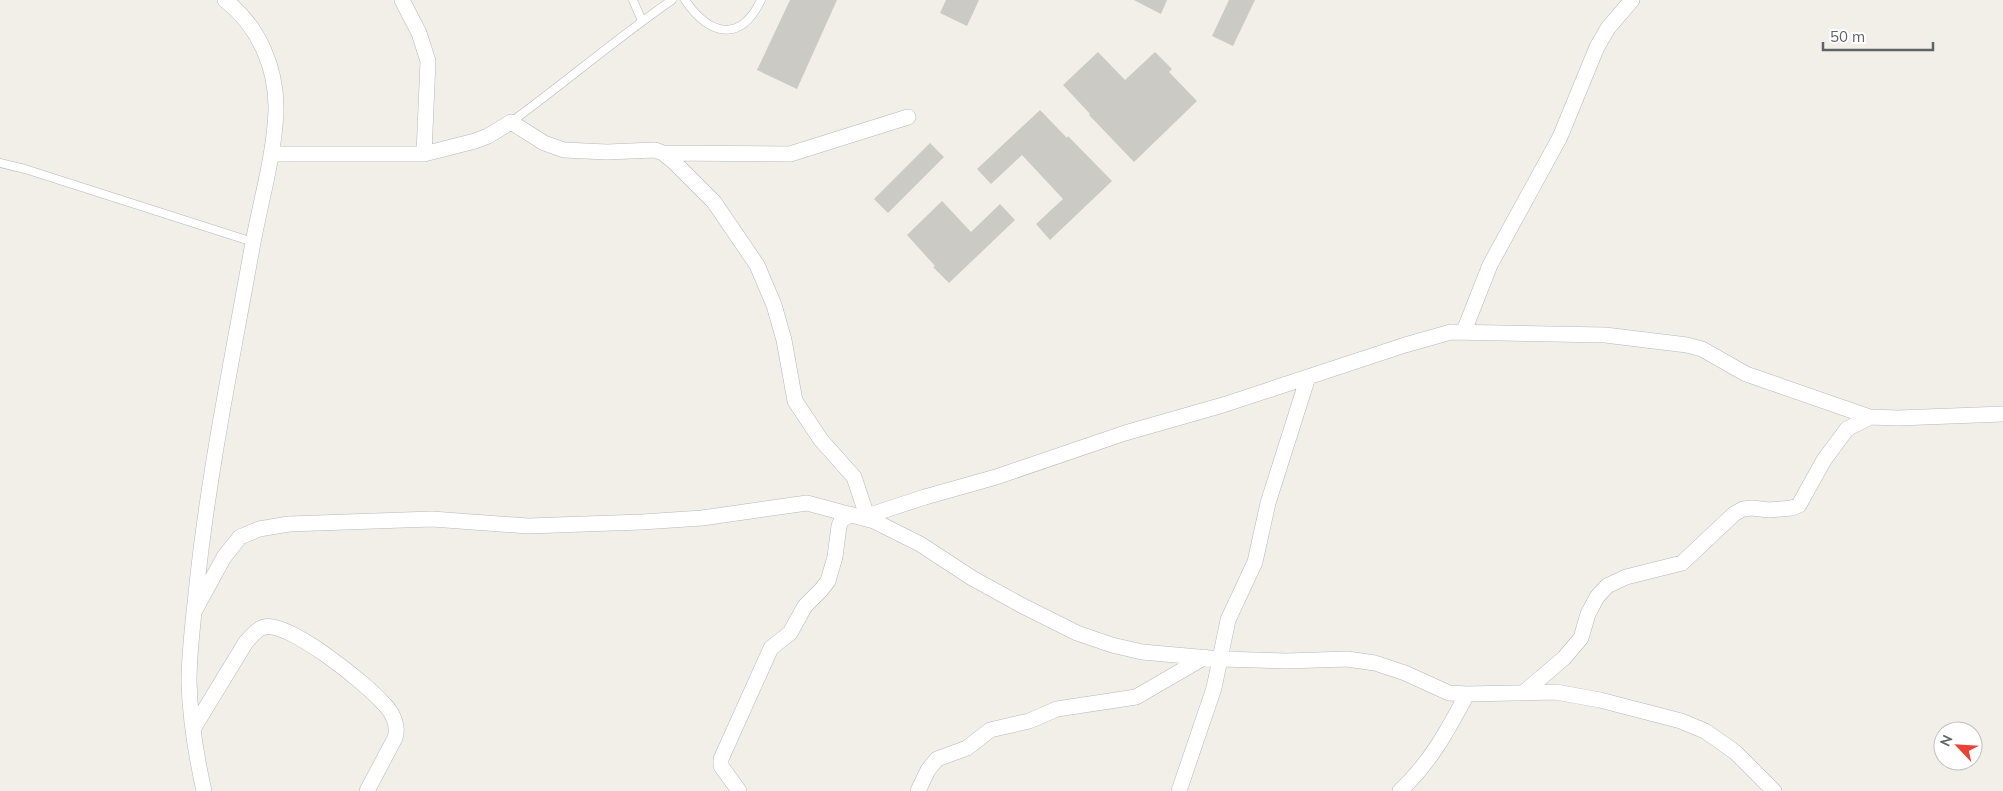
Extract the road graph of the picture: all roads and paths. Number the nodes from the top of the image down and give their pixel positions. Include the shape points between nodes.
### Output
1 (225, 0) edge
2 (402, 0) edge
3 (633, 0) edge
4 (672, 0) edge
5 (686, 0) edge
6 (761, 0) edge
7 (1632, 0) edge
8 (642, 20) junction
9 (908, 116) dead end
10 (511, 122) junction
11 (663, 153) junction
12 (271, 154) junction
13 (424, 154) junction
14 (0, 163) edge
15 (253, 242) junction
16 (1464, 331) junction
17 (1308, 377) junction
18 (2003, 414) edge
19 (1870, 417) junction
20 (850, 514) junction
21 (867, 517) junction
22 (194, 612) junction
23 (1205, 657) junction
24 (1221, 659) junction
25 (1523, 693) junction
26 (1467, 694) junction
27 (193, 729) junction
28 (204, 791) edge
29 (367, 791) edge
30 (739, 791) edge
31 (918, 791) edge
32 (1179, 791) edge
33 (1400, 791) edge
34 (1774, 791) edge

1 - 12 street via 251,26 270,66 276,110
2 - 13 street via 419,33 428,61
3 - 8 lane
4 - 8 lane
5 - 6 lane via 704,22 715,29 730,29 744,24
7 - 16 street via 1608,28 1597,47 1560,136 1490,265
8 - 10 lane
9 - 11 street via 790,154
10 - 11 street via 544,143 564,150 655,150
10 - 13 street via 475,141
11 - 21 street via 714,202 757,266 774,305 784,340 795,401 821,440 854,477
12 - 13 street
12 - 15 street
14 - 15 lane
15 - 22 street via 203,525
16 - 17 street via 1405,345
16 - 19 street via 1605,335 1687,344 1746,374
17 - 21 street
17 - 24 street via 1268,503 1255,562 1228,620
18 - 19 street
19 - 25 street via 1847,429 1824,460 1799,505 1743,509 1682,563 1626,577 1608,586 1597,597 1588,614 1581,638 1564,658
20 - 21 street
20 - 22 street via 807,503 702,518 642,522 528,526 432,519 289,524 259,529 240,537 224,557
20 - 30 street via 839,526 828,581 805,606 790,633 771,648 721,759 721,766
21 - 23 street via 920,544 986,586 1077,633 1142,652
22 - 27 street via 189,683
23 - 24 street
23 - 31 street via 1136,697 1057,709 1028,722 990,730 967,748 937,759
24 - 26 street via 1347,659 1375,663 1449,693
24 - 32 street
25 - 26 street
25 - 34 street via 1556,692 1680,721 1705,731 1735,752
26 - 33 street via 1441,743
27 - 28 street
27 - 29 street via 246,642 264,627 277,628 350,671 385,704 394,719 398,730 396,738

